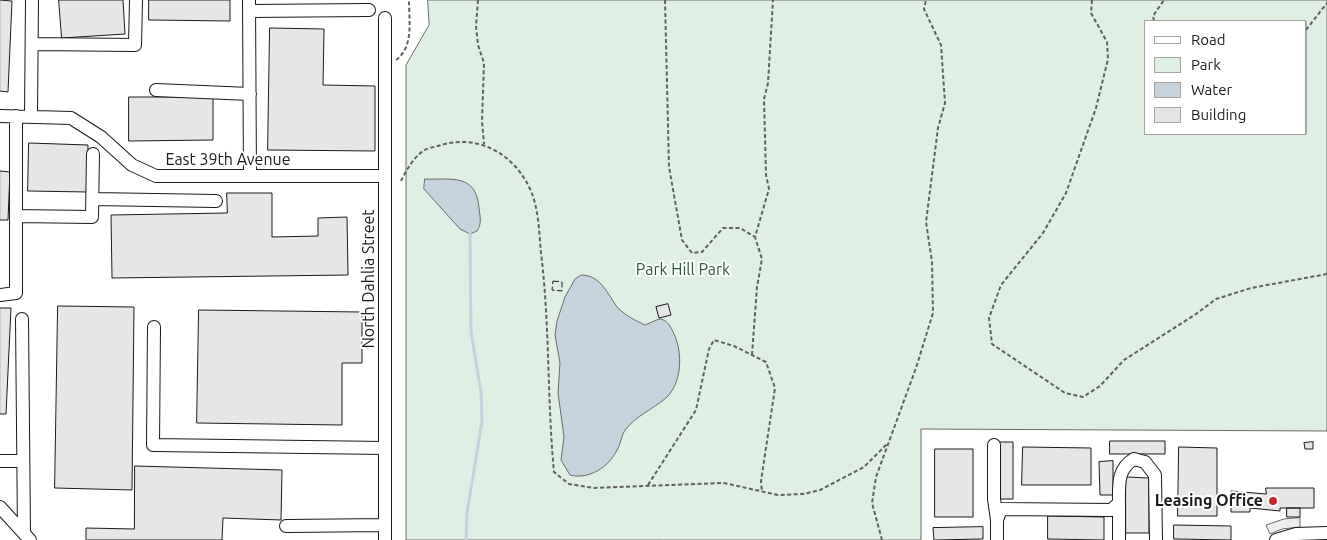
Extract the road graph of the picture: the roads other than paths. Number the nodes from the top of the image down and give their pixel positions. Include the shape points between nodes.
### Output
1 (32, 0) edge
2 (136, 0) edge
3 (249, 5) edge
4 (369, 10) dead end
5 (384, 18) dead end
6 (32, 44) junction
7 (156, 90) dead end
8 (250, 94) junction
9 (0, 116) edge
10 (16, 116) junction
11 (31, 116) junction
12 (94, 154) dead end
13 (250, 176) junction
14 (384, 176) junction
15 (93, 199) junction
16 (216, 201) dead end
17 (16, 216) junction
18 (0, 295) edge
19 (22, 319) dead end
20 (154, 327) dead end
21 (994, 445) dead end
22 (385, 448) junction
23 (0, 461) edge
24 (23, 461) junction
25 (1118, 503) junction
26 (0, 507) edge
27 (997, 520) junction
28 (386, 525) junction
29 (286, 526) dead end
30 (1327, 533) edge
31 (27, 537) edge
32 (386, 540) edge
33 (997, 540) edge
34 (1119, 540) edge
35 (1156, 540) edge
36 (1276, 540) edge

1 - 6 street
2 - 6 street via 135,45
3 - 4 street
3 - 8 street
5 - 14 street, North Dahlia Street
6 - 11 street
7 - 8 street
8 - 13 street
9 - 10 street, East 39th Avenue
10 - 11 street, East 39th Avenue
10 - 17 street
11 - 13 street, East 39th Avenue via 60,117 80,123 132,165 156,176
12 - 15 street
13 - 14 street, East 39th Avenue
14 - 22 street, North Dahlia Street
15 - 16 street
15 - 17 street via 92,217
17 - 18 street via 16,293
19 - 24 street
20 - 22 street via 153,445
21 - 27 street
22 - 28 street, North Dahlia Street
23 - 24 street
24 - 31 street
25 - 27 street via 1111,510 1001,509
25 - 34 street
25 - 35 street via 1121,472 1134,459 1145,462 1155,475
26 - 31 street
27 - 33 street
28 - 29 street
28 - 32 street, North Dahlia Street
30 - 36 street via 1296,534

